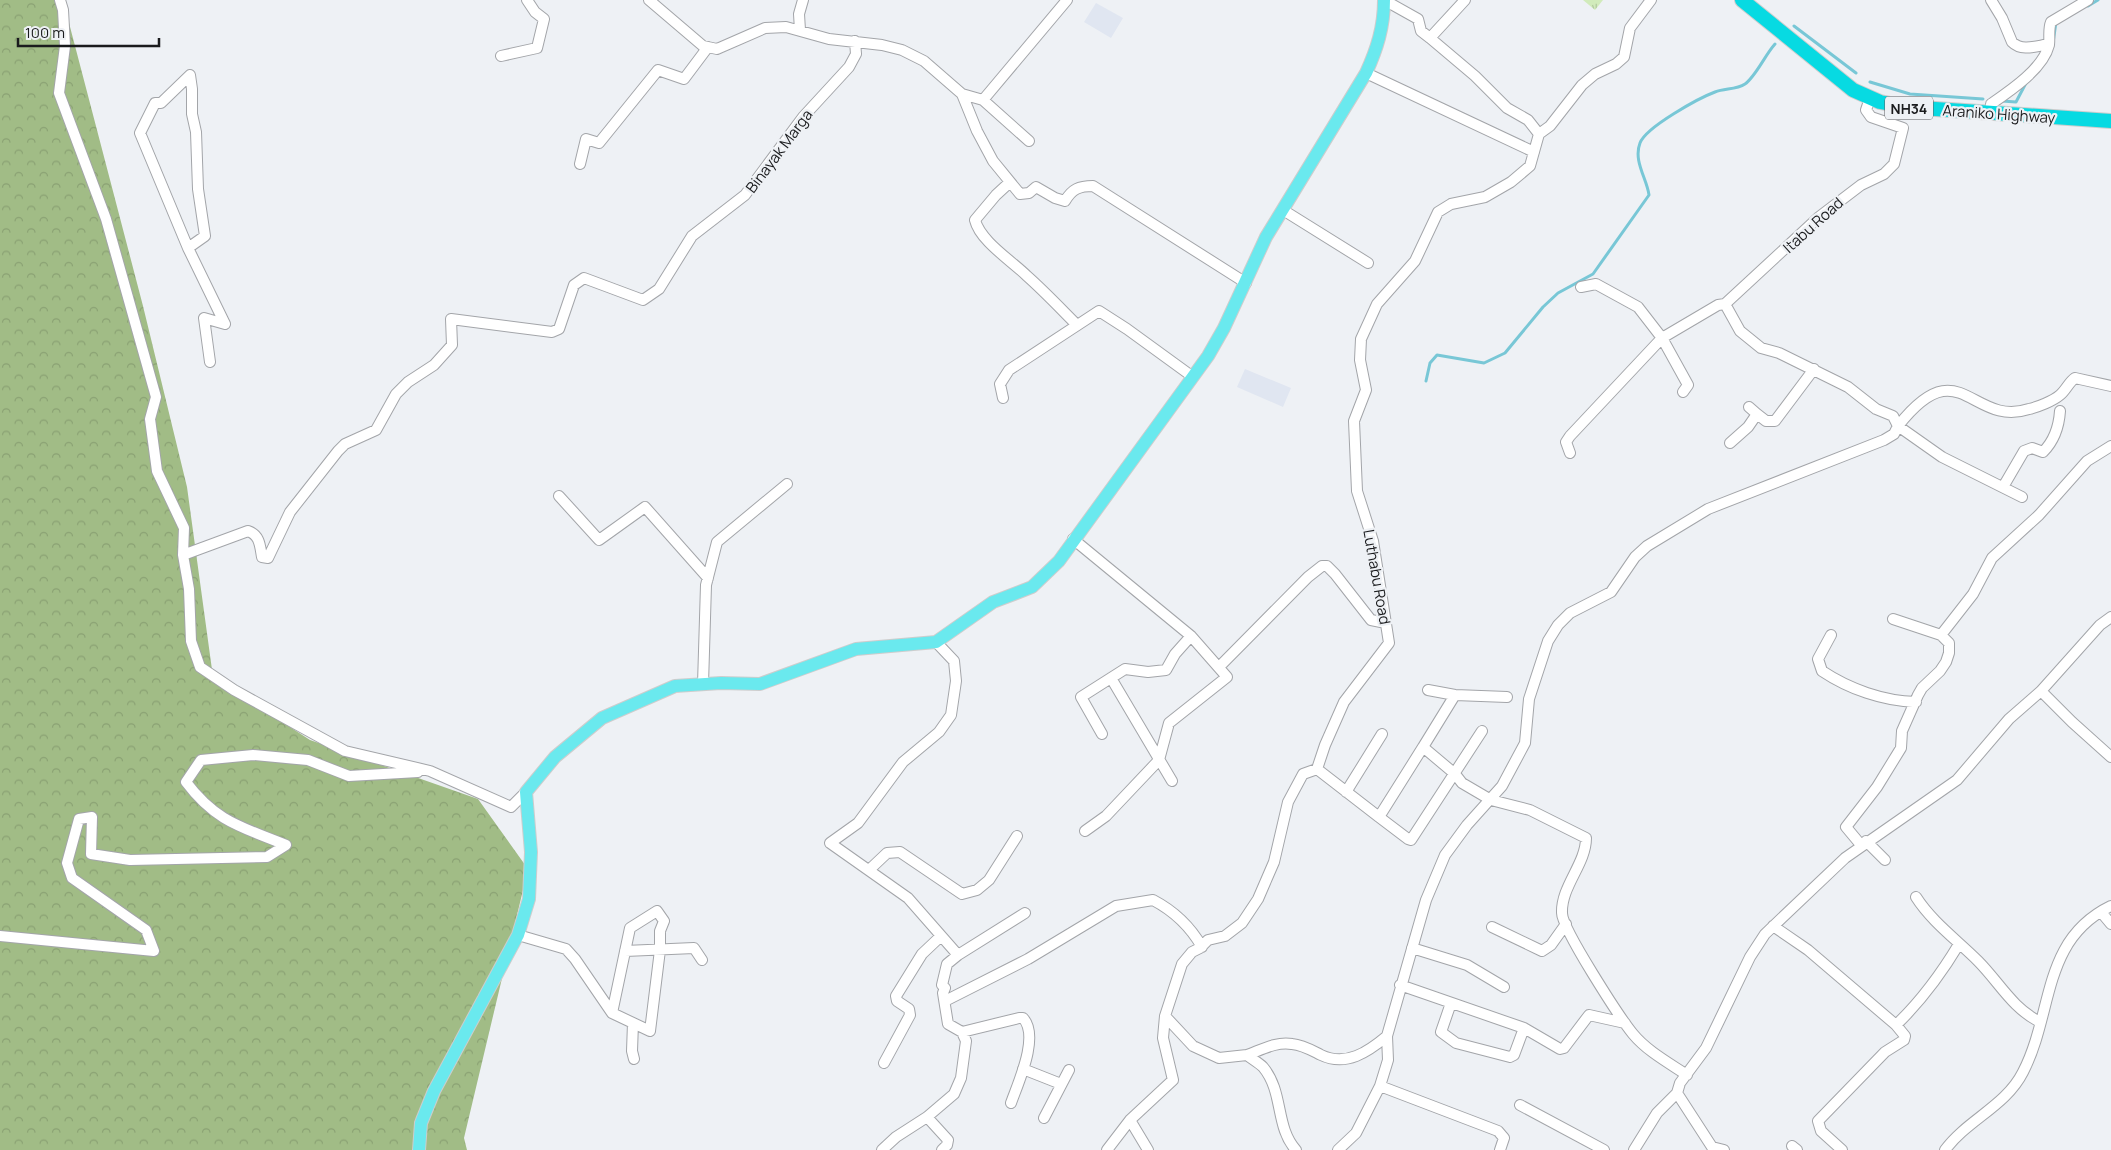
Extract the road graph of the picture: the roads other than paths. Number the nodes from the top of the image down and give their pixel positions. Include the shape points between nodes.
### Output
1 (60, 0) edge
2 (527, 0) edge
3 (650, 0) edge
4 (804, 0) edge
5 (1067, 0) edge
6 (1384, 0) edge
7 (1465, 0) edge
8 (1651, 0) edge
9 (1742, 0) edge
10 (1991, 0) edge
11 (2088, 0) edge
12 (800, 30) junction
13 (1430, 38) junction
14 (855, 40) junction
15 (2049, 44) junction
16 (708, 47) junction
17 (500, 56) dead end
18 (1366, 73) junction
19 (962, 94) junction
20 (1870, 98) junction
21 (983, 100) junction
22 (1991, 114) junction
23 (2111, 121) edge
24 (1538, 134) junction
25 (1030, 141) dead end
26 (1534, 152) junction
27 (580, 164) dead end
28 (1010, 183) junction
29 (1283, 210) junction
30 (188, 248) junction
31 (1368, 263) dead end
32 (1246, 283) junction
33 (1581, 287) dead end
34 (1725, 304) junction
35 (1076, 324) junction
36 (1662, 338) junction
37 (210, 362) dead end
38 (1814, 369) junction
39 (1193, 377) junction
40 (2111, 386) edge
41 (1683, 392) dead end
42 (1002, 398) dead end
43 (2060, 411) dead end
44 (1898, 426) junction
45 (1730, 443) dead end
46 (2111, 446) edge
47 (1570, 453) dead end
48 (787, 484) dead end
49 (2003, 487) junction
50 (559, 496) dead end
51 (2022, 496) dead end
52 (1073, 539) junction
53 (183, 555) junction
54 (708, 578) junction
55 (2111, 617) edge
56 (1893, 618) dead end
57 (1386, 623) junction
58 (1831, 635) dead end
59 (1942, 635) junction
60 (1190, 636) junction
61 (936, 642) junction
62 (1219, 667) junction
63 (1111, 678) junction
64 (703, 684) junction
65 (1428, 690) dead end
66 (2041, 691) junction
67 (1455, 695) junction
68 (1507, 698) dead end
69 (1916, 702) junction
70 (1482, 731) dead end
71 (1102, 734) dead end
72 (1382, 734) dead end
73 (1423, 747) junction
74 (2111, 757) edge
75 (1159, 760) junction
76 (1317, 769) junction
77 (430, 771) junction
78 (1455, 774) junction
79 (1172, 781) dead end
80 (526, 792) junction
81 (1346, 792) junction
82 (1491, 800) junction
83 (1379, 817) junction
84 (1084, 831) dead end
85 (1017, 836) dead end
86 (1864, 843) junction
87 (1885, 860) dead end
88 (869, 870) junction
89 (1916, 897) dead end
90 (2111, 906) edge
91 (2101, 912) junction
92 (1025, 913) dead end
93 (1566, 924) junction
94 (2111, 924) edge
95 (1773, 926) junction
96 (1492, 928) dead end
97 (0, 936) edge
98 (518, 936) junction
99 (941, 936) junction
100 (1959, 944) junction
101 (1202, 947) junction
102 (1412, 948) junction
103 (660, 950) junction
104 (625, 951) junction
105 (958, 954) junction
106 (702, 960) dead end
107 (1400, 985) junction
108 (1504, 987) dead end
109 (945, 1001) junction
110 (1451, 1003) junction
111 (612, 1013) junction
112 (1165, 1016) junction
113 (2040, 1022) junction
114 (633, 1023) junction
115 (1626, 1023) junction
116 (1896, 1024) junction
117 (1524, 1028) junction
118 (962, 1032) junction
119 (1387, 1036) junction
120 (1247, 1056) junction
121 (634, 1059) dead end
122 (884, 1063) dead end
123 (1024, 1069) junction
124 (1069, 1070) dead end
125 (1687, 1075) junction
126 (1062, 1084) junction
127 (1380, 1086) junction
128 (1677, 1093) junction
129 (1011, 1103) dead end
130 (1520, 1105) dead end
131 (927, 1117) junction
132 (1044, 1118) dead end
133 (1130, 1120) junction
134 (1713, 1148) edge
135 (419, 1150) edge
136 (882, 1150) edge
137 (942, 1150) edge
138 (1107, 1150) edge
139 (1148, 1150) edge
140 (1296, 1150) edge
141 (1338, 1150) edge
142 (1500, 1150) edge
143 (1604, 1150) edge
144 (1634, 1150) edge
145 (1724, 1150) edge
146 (1842, 1150) edge
147 (1945, 1150) edge

1 - 53 street via 65,46 59,94 106,219 156,397 150,419 157,471 184,528
2 - 17 street via 544,20 537,48
3 - 16 street
4 - 12 street via 799,14
5 - 21 street
6 - 13 street via 1418,19 1421,31
6 - 18 main road via 1381,33
7 - 13 street
8 - 24 street via 1630,28 1624,57 1582,85 1550,126
9 - 20 highway, Araniko Highway / NH34 via 1853,90
10 - 15 street via 2016,46
11 - 15 street via 2051,22
12 - 14 street via 830,39
12 - 16 street via 770,27 717,49
13 - 24 street via 1507,108 1528,120
14 - 19 street via 902,50 924,61
14 - 53 street, Binayak Marga via 856,54 848,67 803,116 745,195 692,236 660,289 644,300 584,278 574,285 559,329 552,332 451,319 452,345 434,365 396,394 376,430 345,444 338,451 290,512 268,558 262,557 259,540 248,531
15 - 22 street via 2045,54 2020,85 1991,104
16 - 27 street via 684,79 658,70 599,143 586,139
18 - 26 street
18 - 29 main road
19 - 21 street
19 - 28 street via 984,146
20 - 22 highway, Araniko Highway / NH34 via 1906,107
20 - 34 street, Itabu Road via 1866,110 1871,117 1903,128 1894,164 1819,217
21 - 25 street
22 - 23 highway, Araniko Highway / NH34
24 - 26 street, Luthabu Road
26 - 57 street, Luthabu Road via 1530,166 1511,182 1485,196 1451,204 1438,212 1415,261 1377,304 1361,340 1360,360 1366,390 1354,421 1357,491 1373,541
28 - 32 street via 1020,194 1029,193 1036,187 1065,201 1071,192 1082,186 1093,186
28 - 35 street via 996,194 975,220 977,227
29 - 31 street
29 - 32 main road via 1266,237
30 - 30 street via 205,236 198,188 190,75 161,103 155,103 140,132
30 - 37 street via 225,324 204,318
32 - 39 main road via 1224,328
33 - 36 street via 1596,284 1638,307
34 - 36 street
34 - 38 street via 1748,339 1761,348
35 - 39 street via 1099,311
35 - 42 street via 1009,370 1000,384
36 - 41 street via 1688,386
36 - 47 street via 1570,436 1566,442
38 - 44 street via 1848,386 1876,409 1893,416
38 - 45 street via 1775,421 1766,421 1753,411 1748,428
39 - 52 main road
40 - 44 street via 2075,378 2059,396 2027,410 2007,412 1951,390 1938,391 1910,410
43 - 49 street via 2059,422 2046,449 2043,452 2032,448 2024,451
44 - 49 street via 1942,457
44 - 82 street via 1894,434 1884,440 1708,509 1647,546 1635,557 1611,592 1570,613 1548,641 1529,699 1525,743
46 - 59 street via 2087,461 2039,515 1992,558 1973,594
48 - 54 street via 716,542
49 - 51 street
50 - 54 street via 599,540 645,507
52 - 60 street
52 - 61 main road via 1059,561 1032,587 992,602
53 - 77 street via 189,589 191,641 200,667 234,690 345,751
54 - 64 street
55 - 66 street
56 - 59 street
57 - 62 street via 1372,620 1335,574 1327,566 1322,566
57 - 76 street, Luthabu Road via 1389,643 1344,702
58 - 69 street via 1818,659 1822,671 1878,697
59 - 69 street via 1949,643 1949,653 1940,671 1922,688
60 - 62 street
60 - 63 street via 1166,670 1125,669
61 - 64 main road via 856,649 760,684
61 - 88 street via 954,661 956,681 951,715 939,732 903,762 858,823 830,844
62 - 75 street via 1227,677 1169,723
63 - 71 street via 1081,697
63 - 75 street
64 - 80 main road via 675,686 602,718 555,757
65 - 67 street
66 - 74 street
66 - 86 street via 2008,719 1957,780
67 - 68 street
67 - 73 street
69 - 86 street via 1902,731 1900,748 1877,787 1846,827
70 - 78 street
72 - 81 street
73 - 78 street
73 - 83 street
75 - 79 street
75 - 84 street via 1106,816
76 - 81 street
76 - 101 street via 1303,774 1288,802 1274,862 1258,899 1242,923 1225,936 1208,940
77 - 80 street via 511,808
77 - 97 street via 349,776 308,760 253,755 201,760 186,782 200,801 223,820 286,845 267,857 130,860 91,854 92,817 79,818 67,863 72,878 146,930 154,951
78 - 82 street via 1462,784
78 - 83 street via 1411,840
80 - 98 main road via 531,852 530,899
81 - 83 street
82 - 93 street via 1530,810 1586,838 1586,848 1567,890 1562,914
82 - 102 street via 1445,855 1426,900
85 - 88 street via 989,880 977,890 962,894 900,852 887,853
86 - 87 street
86 - 95 street
88 - 99 street via 908,898
89 - 100 street
90 - 91 street
91 - 94 street
91 - 113 street via 2079,929 2065,946
92 - 105 street
93 - 96 street via 1552,945 1542,951
93 - 115 street via 1580,952
95 - 116 street via 1808,950
95 - 125 street via 1756,946 1717,1027
98 - 111 street via 566,950
98 - 135 main road via 434,1091 421,1123
99 - 105 street
99 - 122 street via 922,954 896,996 909,1009 910,1015
100 - 113 street via 2021,1011
100 - 116 street via 1920,1000
101 - 109 street via 1182,920 1153,900 1116,906 1028,959
101 - 112 street via 1192,952 1182,964
102 - 107 street
102 - 108 street via 1467,965
103 - 104 street
103 - 104 street via 660,931 664,921 657,911 630,928
103 - 106 street via 694,948
103 - 114 street via 650,1031
104 - 111 street
105 - 109 street via 947,964 942,977
107 - 110 street
107 - 119 street
109 - 118 street via 948,1024
110 - 117 street
110 - 117 street via 1441,1032 1456,1043 1510,1057 1514,1055
111 - 114 street
112 - 120 street via 1193,1046 1219,1058
112 - 133 street via 1163,1038 1173,1080
113 - 147 street via 2017,1084 1962,1130
114 - 121 street
115 - 117 street via 1589,1016 1560,1049
115 - 125 street via 1633,1035
116 - 146 street via 1904,1040 1885,1052 1818,1121 1821,1131
118 - 123 street via 1023,1018 1028,1023 1029,1032
118 - 131 street via 966,1041 961,1078 954,1094
119 - 120 street via 1368,1052 1350,1059 1323,1056 1291,1043
119 - 127 street via 1388,1060
120 - 140 street via 1263,1067 1275,1090 1284,1131
123 - 126 street
123 - 129 street
124 - 126 street
125 - 128 street
126 - 132 street
127 - 141 street via 1356,1133
127 - 142 street via 1498,1131 1504,1138
128 - 134 street
128 - 144 street via 1657,1113
130 - 143 street
131 - 136 street
131 - 137 street via 948,1140
133 - 138 street
133 - 139 street
134 - 145 street

